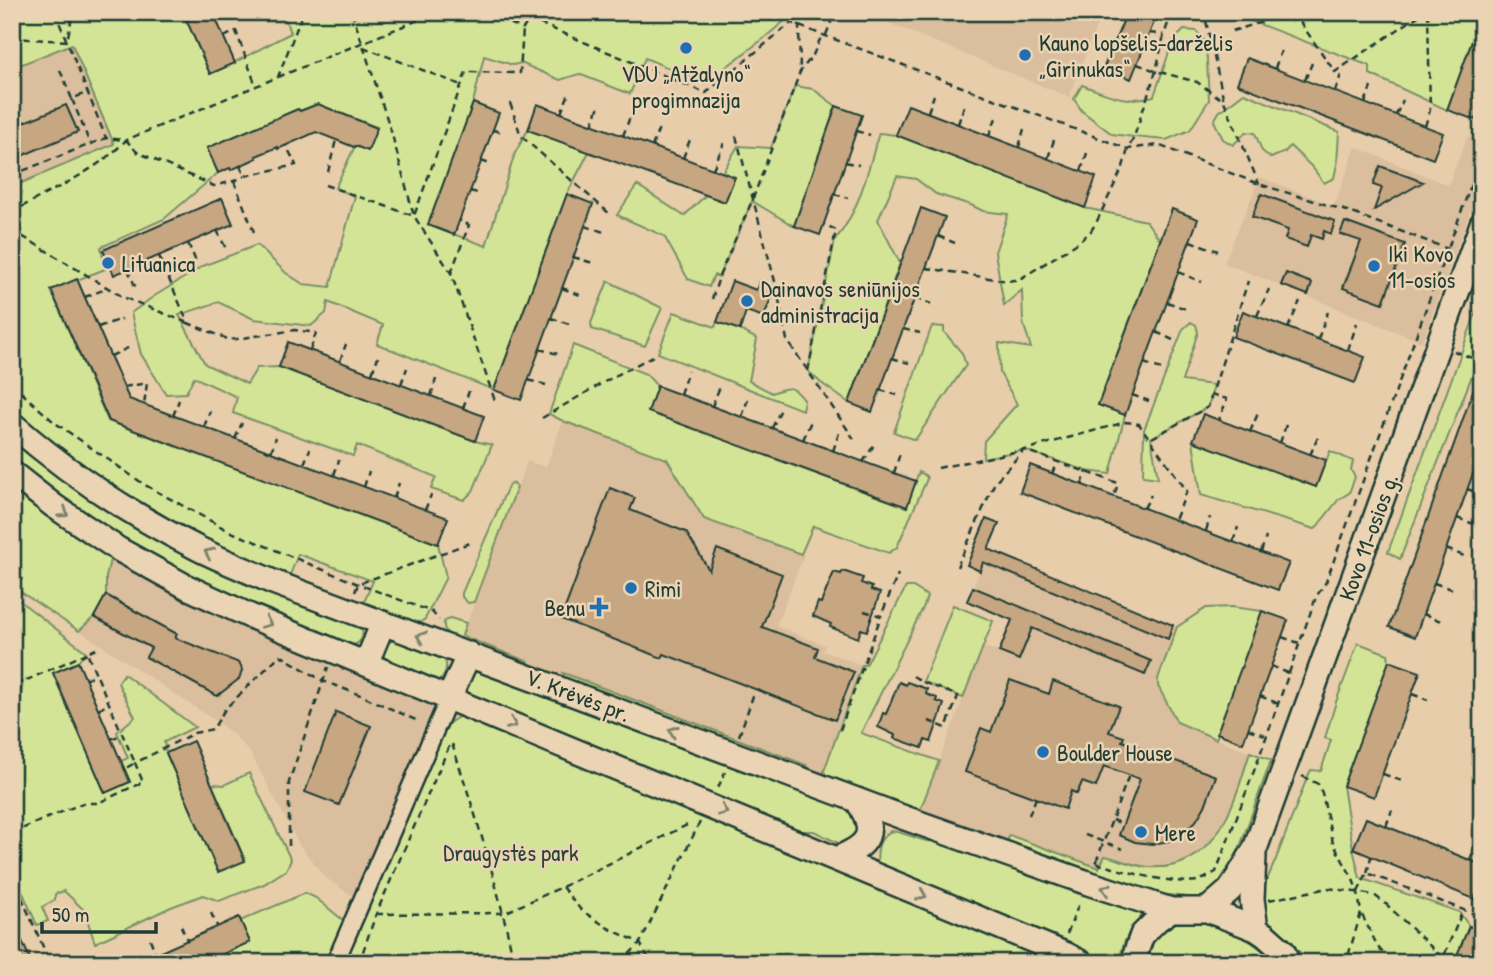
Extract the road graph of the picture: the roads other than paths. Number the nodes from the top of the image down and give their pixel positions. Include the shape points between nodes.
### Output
1 (1482, 224) edge
2 (12, 424) edge
3 (12, 473) edge
4 (383, 623) junction
5 (469, 654) junction
6 (366, 664) junction
7 (449, 698) junction
8 (857, 800) junction
9 (905, 818) junction
10 (1255, 849) junction
11 (836, 859) junction
12 (878, 876) junction
13 (1171, 910) junction
14 (1207, 910) junction
15 (1256, 929) junction
16 (1290, 959) edge
17 (335, 963) edge
18 (1082, 963) edge
19 (1135, 963) edge

1 - 10 main road, Kovo 11-osios g.
4 -> 2 main road, V. Krėvės pr. via 199,549 76,474
3 -> 6 main road via 118,550 250,616
5 -> 4 main road, V. Krėvės pr.
4 - 6 main road
5 - 7 main road
8 -> 5 main road, V. Krėvės pr.
6 - 7 main road
7 -> 11 main road
7 - 17 street
8 - 9 main road, V. Krėvės pr.
8 - 11 main road via 866,814 868,835 863,845
9 - 12 main road via 877,839 872,861
13 -> 9 main road, V. Krėvės pr.
10 - 14 main road, Kovo 11-osios g. via 1230,890
10 - 15 main road, Kovo 11-osios g. via 1252,899
11 - 12 main road
12 -> 18 main road
13 - 14 main road, V. Krėvės pr.
13 - 19 main road via 1142,935
14 - 15 main road
15 - 16 main road

